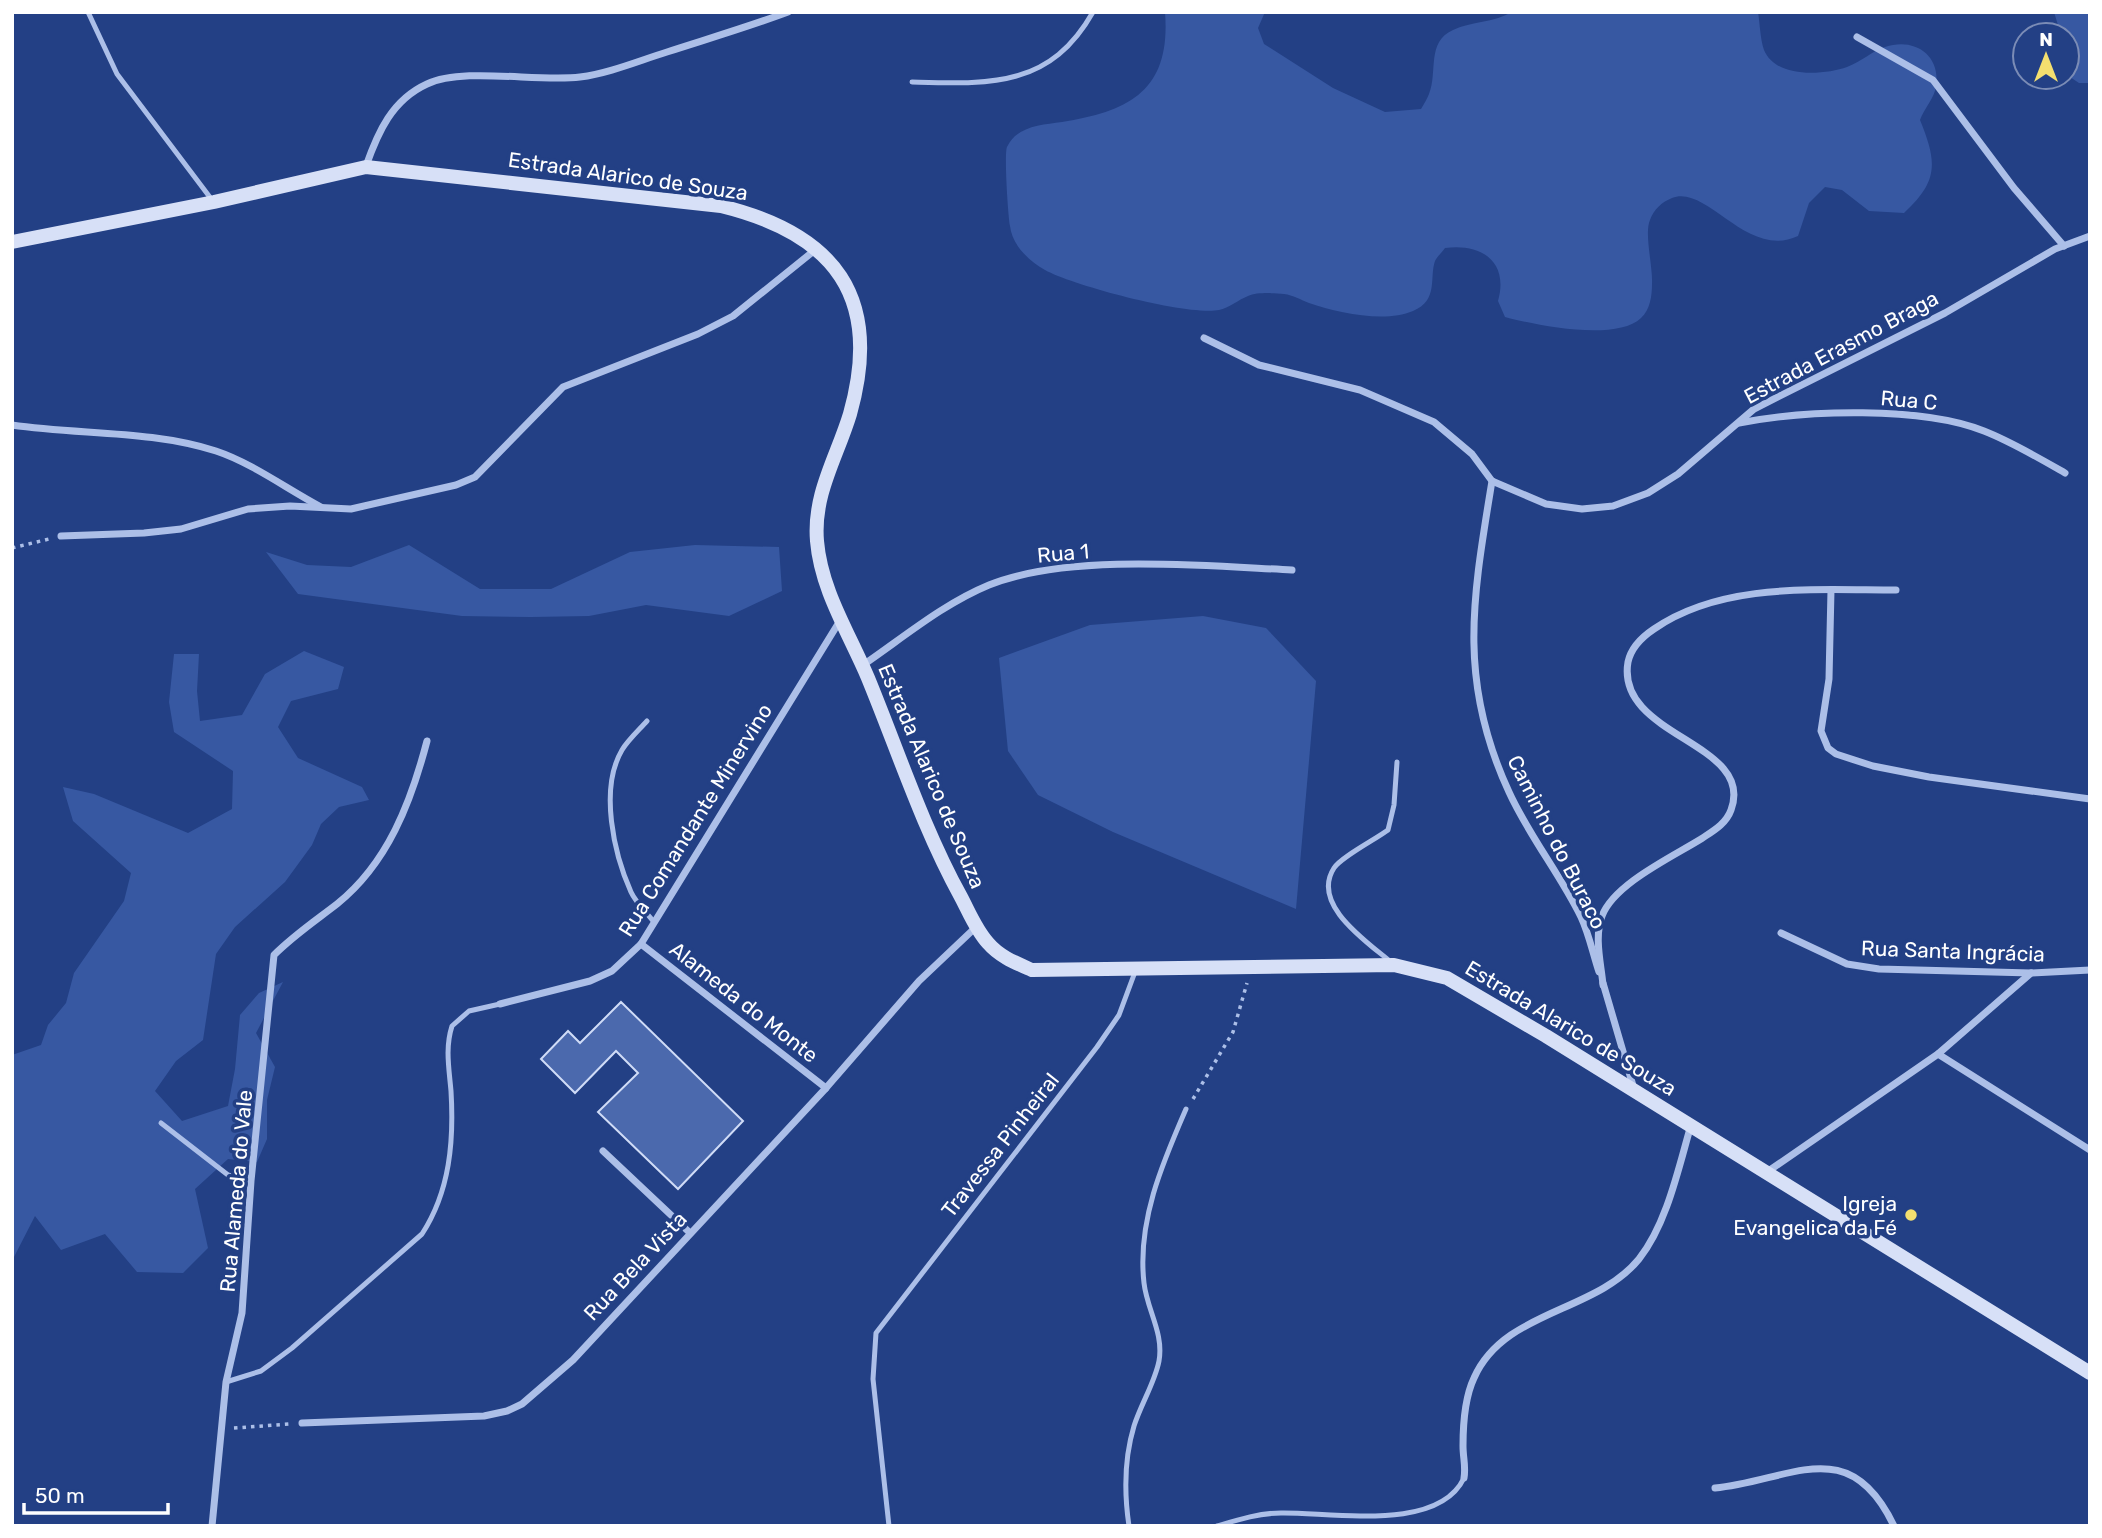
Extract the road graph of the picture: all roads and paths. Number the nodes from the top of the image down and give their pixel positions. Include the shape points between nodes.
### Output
1 (88, 12) edge
2 (788, 12) edge
3 (1093, 12) edge
4 (1857, 37) dead end
5 (912, 82) dead end
6 (366, 167) junction
7 (214, 202) junction
8 (2090, 236) edge
9 (12, 242) edge
10 (2064, 246) junction
11 (816, 249) junction
12 (1203, 338) dead end
13 (1738, 423) junction
14 (12, 425) edge
15 (2065, 473) dead end
16 (1492, 481) junction
17 (324, 509) junction
18 (61, 536) joint
19 (12, 548) edge
20 (1292, 570) dead end
21 (1831, 590) junction
22 (1896, 590) dead end
23 (842, 618) junction
24 (862, 666) junction
25 (647, 721) dead end
26 (427, 741) dead end
27 (1397, 762) dead end
28 (2090, 799) edge
29 (654, 922) junction
30 (977, 926) junction
31 (1781, 933) dead end
32 (640, 944) junction
33 (1394, 965) junction
34 (1252, 968) junction
35 (1135, 970) junction
36 (2090, 970) edge
37 (2031, 973) junction
38 (1603, 985) junction
39 (500, 1004) joint
40 (1938, 1054) junction
41 (826, 1088) junction
42 (1634, 1090) junction
43 (1186, 1109) joint
44 (161, 1123) dead end
45 (1692, 1124) junction
46 (2090, 1150) edge
47 (603, 1151) dead end
48 (1767, 1172) junction
49 (251, 1181) junction
50 (689, 1232) junction
51 (2090, 1373) edge
52 (226, 1382) junction
53 (302, 1423) joint
54 (221, 1429) junction
55 (1464, 1478) joint
56 (1715, 1488) dead end
57 (212, 1526) edge
58 (889, 1526) edge
59 (1129, 1526) edge
60 (1217, 1526) edge
61 (1894, 1526) edge

1 - 7 lane via 117,74
2 - 6 street via 599,74 428,83 388,115
3 - 5 lane via 1078,38 1047,65 1012,78 970,84
4 - 10 street via 1933,80
6 - 7 main road, Estrada Alarico de Souza
6 - 11 main road, Estrada Alarico de Souza via 721,206 785,227
7 - 9 main road, Estrada Alarico de Souza
8 - 10 street, Estrada Erasmo Braga
10 - 13 street, Estrada Erasmo Braga via 1895,339 1754,409
11 - 17 street via 733,316 563,387 475,477 351,509
11 - 23 main road, Estrada Alarico de Souza via 837,269 853,298 861,331 859,372 849,415 817,510 820,567
12 - 16 street via 1259,365 1360,390 1434,422 1472,454
13 - 15 street, Rua C via 1835,415 1940,419 1982,430
13 - 16 street, Estrada Erasmo Braga via 1678,474 1648,493 1613,506 1582,509 1546,503
14 - 17 street via 177,441 218,452
16 - 38 street, Caminho do Buraco via 1473,608 1477,696 1488,740 1510,794 1581,918
17 - 18 street via 248,509 181,528
18 - 19 path
20 - 24 street, Rua 1 via 1124,565 1033,572 952,603
21 - 22 street
21 - 28 street via 1829,679 1821,731 1828,748 1873,766 1929,777
21 - 38 street via 1739,596 1692,608 1666,621 1635,646 1628,660 1632,697 1643,710 1717,761 1728,776 1733,800 1725,822 1620,890 1602,915 1598,936
23 - 24 main road, Estrada Alarico de Souza
23 - 29 street, Rua Comandante Minervino
24 - 30 main road, Estrada Alarico de Souza via 923,818
25 - 29 lane via 622,750 611,795 620,862 633,895
26 - 49 street, Rua Alameda do Vale via 399,825 375,865 338,903 304,926 274,955
27 - 33 lane via 1388,830 1334,867 1330,884 1340,916
29 - 32 street, Rua Comandante Minervino
30 - 35 main road, Estrada Alarico de Souza via 1008,960 1032,970
30 - 41 street, Rua Bela Vista via 919,981
31 - 37 street, Rua Santa Ingrácia via 1847,964
32 - 39 street, Rua Comandante Minervino via 612,971 590,981
32 - 41 street, Alameda do Monte
33 - 34 main road, Estrada Alarico de Souza
33 - 42 main road, Estrada Alarico de Souza via 1447,978
34 - 35 main road, Estrada Alarico de Souza
34 - 43 path via 1233,1032
35 - 58 lane, Travessa Pinheiral via 1119,1015 1097,1047 876,1333 873,1379
36 - 37 street, Rua Santa Ingrácia
37 - 40 street
38 - 42 street, Caminho do Buraco
39 - 52 lane via 469,1012 452,1026 447,1052 451,1155 435,1214 422,1234 292,1348 261,1371
40 - 46 street
40 - 48 street
41 - 50 street, Rua Bela Vista
42 - 45 main road, Estrada Alarico de Souza
43 - 59 lane via 1163,1160 1143,1232 1144,1285 1160,1340 1159,1362 1133,1428 1128,1455 1124,1487
44 - 49 lane via 228,1175
45 - 48 main road, Estrada Alarico de Souza
45 - 55 street via 1666,1207 1639,1259 1613,1280 1505,1337 1485,1356 1472,1380 1466,1408
47 - 50 street
48 - 51 main road, Estrada Alarico de Souza
49 - 52 street, Rua Alameda do Vale via 242,1313
50 - 53 street, Rua Bela Vista via 573,1360 538,1392 507,1411 484,1416
52 - 54 street, Rua Alameda do Vale
53 - 54 path
54 - 57 street
55 - 60 lane via 1448,1498 1416,1510 1360,1517 1279,1513
56 - 61 street via 1745,1485 1794,1469 1844,1471 1870,1488

